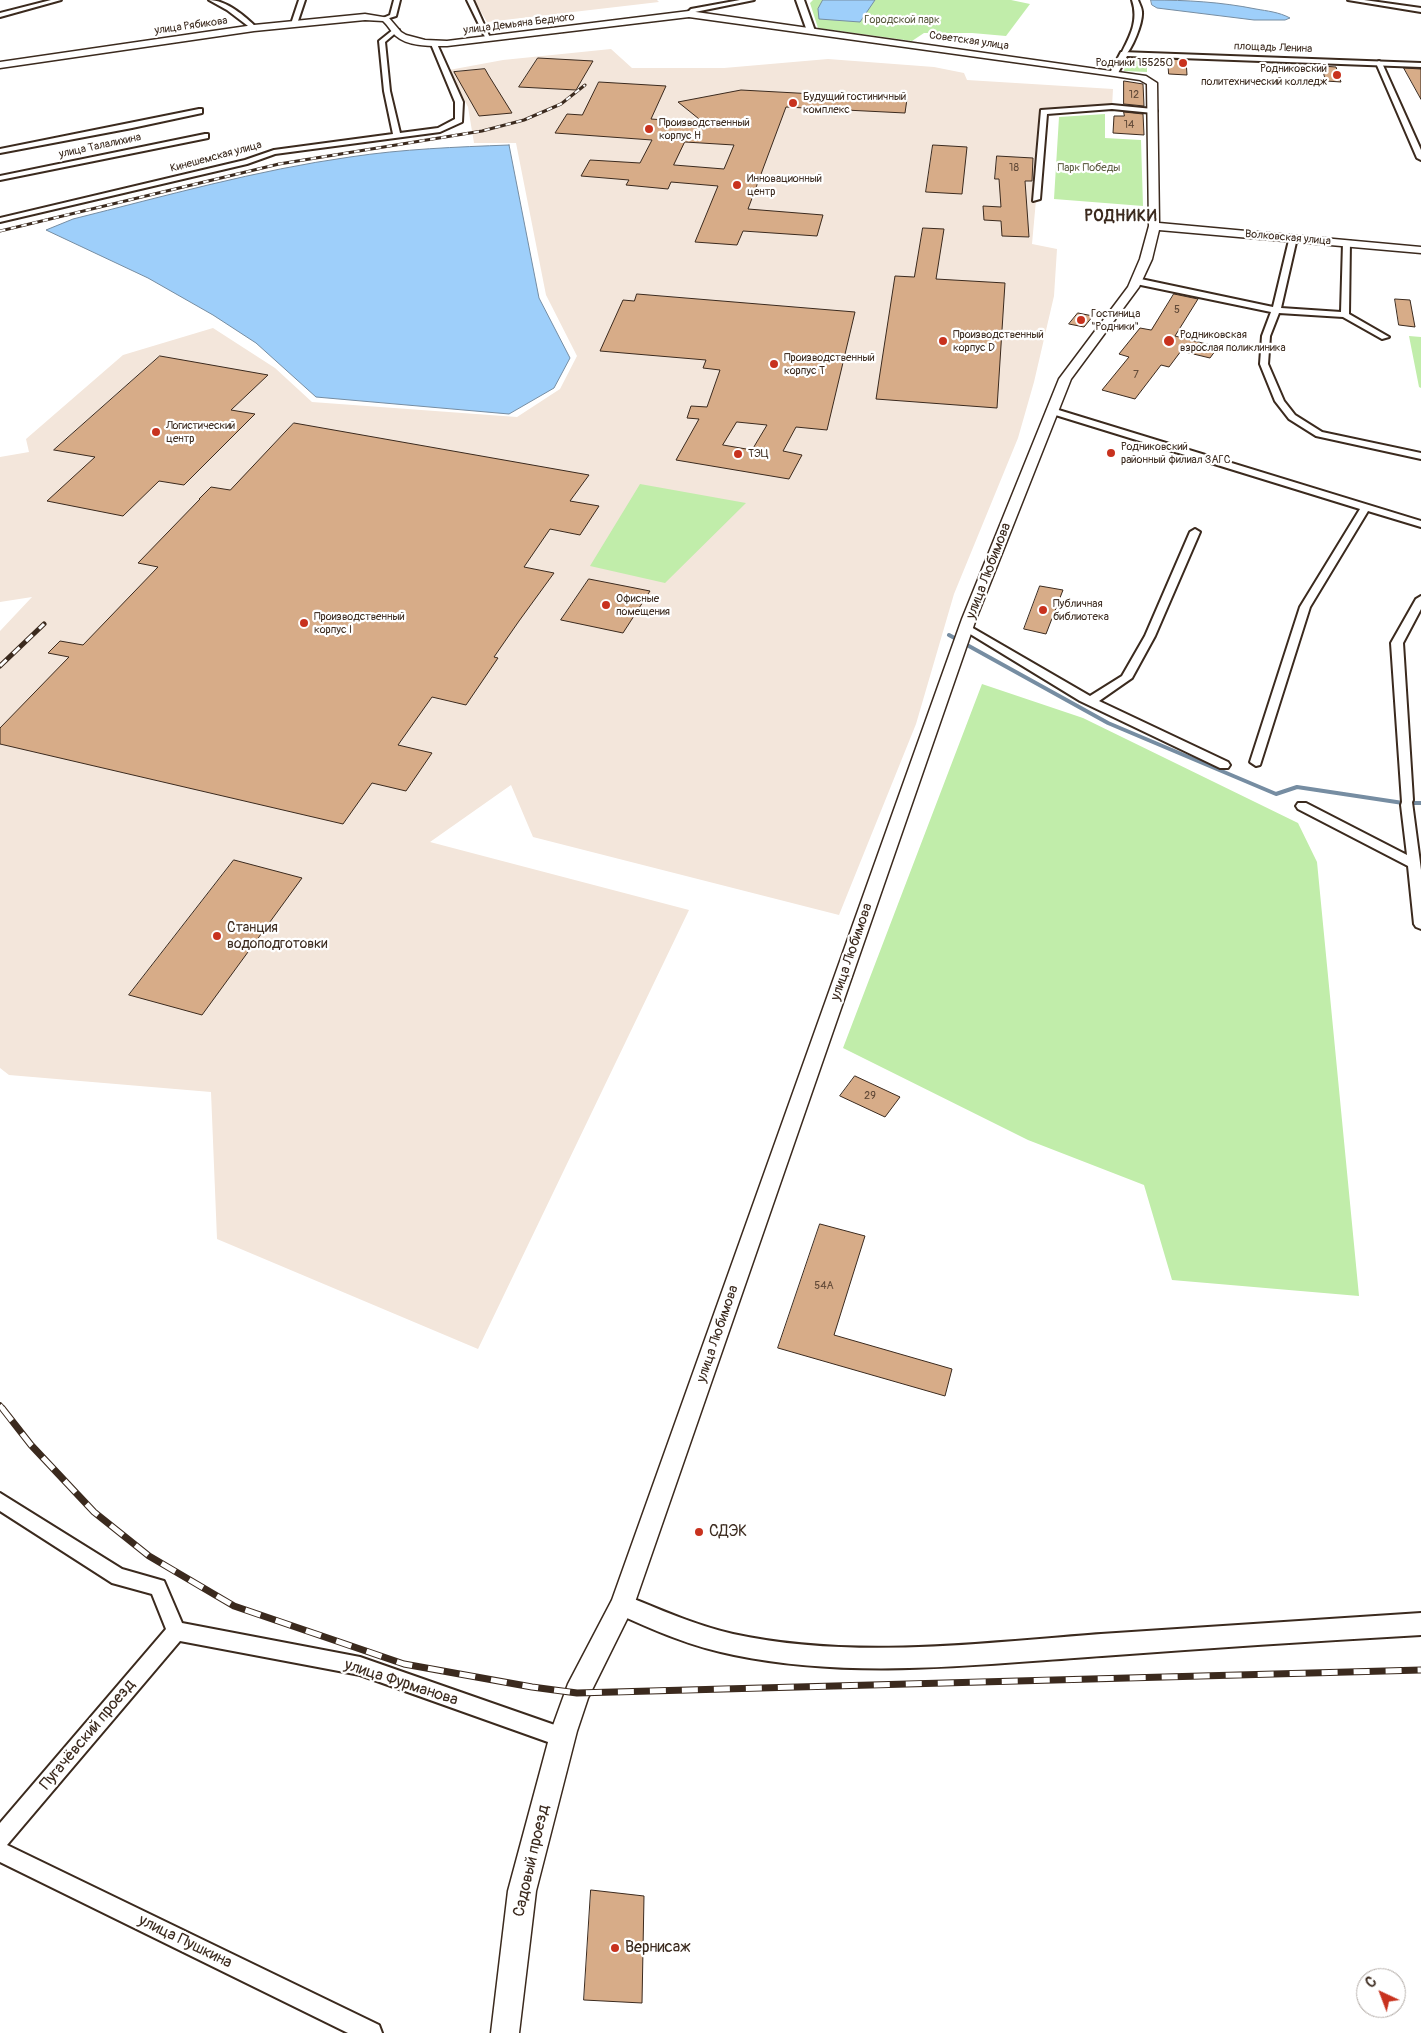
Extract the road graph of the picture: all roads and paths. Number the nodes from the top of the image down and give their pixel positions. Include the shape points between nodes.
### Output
1 (58, 0) edge
2 (212, 0) edge
3 (302, 0) edge
4 (397, 0) edge
5 (470, 0) edge
6 (716, 0) edge
7 (751, 0) edge
8 (800, 0) edge
9 (1135, 0) edge
10 (1351, 0) edge
11 (723, 5) junction
12 (0, 7) edge
13 (1421, 10) edge
14 (10, 13) junction
15 (689, 14) junction
16 (0, 16) edge
17 (663, 16) joint
18 (385, 19) junction
19 (294, 24) junction
20 (254, 28) junction
21 (396, 30) junction
22 (810, 31) junction
23 (489, 39) junction
24 (434, 44) junction
25 (1124, 54) junction
26 (1379, 63) junction
27 (0, 65) edge
28 (1421, 65) edge
29 (1114, 72) junction
30 (199, 111) dead end
31 (1153, 111) junction
32 (397, 135) junction
33 (205, 136) dead end
34 (0, 151) edge
35 (1421, 158) edge
36 (0, 178) edge
37 (1036, 198) dead end
38 (0, 220) edge
39 (1154, 226) junction
40 (1293, 238) junction
41 (1348, 243) junction
42 (1421, 250) edge
43 (1136, 281) junction
44 (1276, 310) junction
45 (1345, 315) junction
46 (1385, 337) dead end
47 (1052, 412) junction
48 (1421, 456) edge
49 (1366, 507) junction
50 (1421, 524) edge
51 (1196, 532) dead end
52 (1421, 599) edge
53 (963, 637) junction
54 (1091, 701) junction
55 (1256, 762) dead end
56 (1224, 765) dead end
57 (1302, 806) dead end
58 (1414, 864) junction
59 (1421, 924) edge
60 (0, 1501) edge
61 (622, 1605) junction
62 (1421, 1624) edge
63 (176, 1631) junction
64 (577, 1693) joint
65 (562, 1737) junction
66 (0, 1838) edge
67 (0, 1852) edge
68 (371, 2033) edge
69 (505, 2033) edge

1 - 14 street
2 - 20 street
3 - 19 street
4 - 18 street via 393,16
5 - 23 street
6 - 11 street
7 - 11 street
8 - 22 street
9 - 25 street via 1139,12 1133,37
10 - 13 street
11 - 15 street via 693,10
12 - 14 street
14 - 16 street
15 - 17 main road, Советская улица
15 - 22 main road, Советская улица
17 - 23 main road, улица Демьяна Бедного
18 - 19 main road, улица Рябикова via 365,17
18 - 21 main road, улица Демьяна Бедного
19 - 20 main road, улица Рябикова
20 - 27 main road, улица Рябикова
21 - 24 main road, улица Демьяна Бедного via 398,34
21 - 32 street via 382,41 387,91
22 - 29 main road, Советская улица
23 - 24 main road, улица Демьяна Бедного
24 - 32 street, Кинешемская улица via 459,102 459,120 440,130
25 - 26 street, площадь Ленина
25 - 29 street
26 - 28 street, площадь Ленина
26 - 35 street
29 - 31 main road, Советская улица via 1152,81
30 - 34 street
31 - 37 street via 1112,107 1044,112
31 - 39 main road, Советская улица
32 - 38 street, Кинешемская улица via 274,152 238,164
33 - 36 street, улица Талалихина
39 - 40 main road, Волковская улица
39 - 43 main road, улица Любимова via 1146,259
40 - 41 main road, Волковская улица
40 - 44 street
41 - 42 main road, Волковская улица
41 - 45 street
43 - 44 street
43 - 47 main road, улица Любимова via 1065,379
44 - 45 street
44 - 48 street via 1266,336 1264,364 1280,401 1292,417 1319,434
45 - 46 street
47 - 49 street
47 - 53 main road, улица Любимова
49 - 50 street
49 - 55 street via 1305,607
51 - 54 street via 1150,636 1126,678
52 - 58 street via 1397,643
53 - 54 street
53 - 61 main road, улица Любимова
54 - 56 street
57 - 58 street
58 - 59 street
60 - 63 street via 118,1578 158,1587
61 - 62 street via 654,1620 737,1646 781,1654 851,1658 961,1654
61 - 64 main road, улица Любимова
63 - 65 street, улица Фурманова via 360,1666
63 - 66 street, Пугачёвский проезд
64 - 65 main road, Садовый проезд
65 - 69 main road, Садовый проезд via 522,1891
67 - 68 street, улица Пушкина

